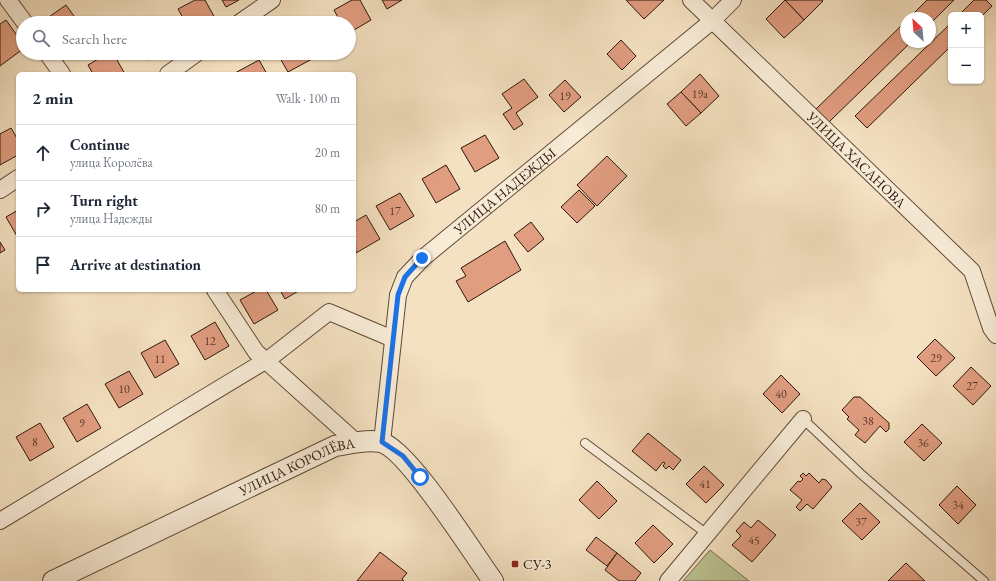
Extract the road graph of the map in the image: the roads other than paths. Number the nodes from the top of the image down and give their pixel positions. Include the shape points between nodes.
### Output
1 (8, 0) edge
2 (272, 0) edge
3 (691, 0) edge
4 (733, 0) edge
5 (20, 16) edge
6 (250, 16) edge
7 (712, 22) junction
8 (52, 60) edge
9 (187, 60) edge
10 (61, 72) edge
11 (171, 72) edge
12 (16, 179) edge
13 (0, 190) edge
14 (216, 292) edge
15 (996, 335) edge
16 (393, 339) junction
17 (265, 360) junction
18 (803, 419) joint
19 (356, 442) junction
20 (382, 442) junction
21 (585, 442) dead end
22 (0, 521) edge
23 (707, 534) junction
24 (53, 581) edge
25 (492, 581) edge
26 (668, 581) edge
27 (984, 581) edge

1 - 5 street
2 - 6 street
3 - 7 street, УЛИЦА ХАСАНОВА
4 - 7 street, УЛИЦА НАДЕЖДЫ
7 - 15 street, УЛИЦА ХАСАНОВА via 972,271 991,328
7 - 16 street, УЛИЦА НАДЕЖДЫ via 422,258 405,277 398,295
8 - 10 street
9 - 11 street
12 - 13 street
14 - 17 street via 256,352
16 - 17 street via 329,312
16 - 20 street, УЛИЦА НАДЕЖДЫ
17 - 19 street
17 - 22 street
18 - 23 street
18 - 27 lane via 861,474
19 - 20 street, УЛИЦА КОРОЛЁВА
19 - 24 street, УЛИЦА КОРОЛЁВА via 335,446
20 - 25 street via 403,456 420,477
21 - 23 lane
23 - 26 street

